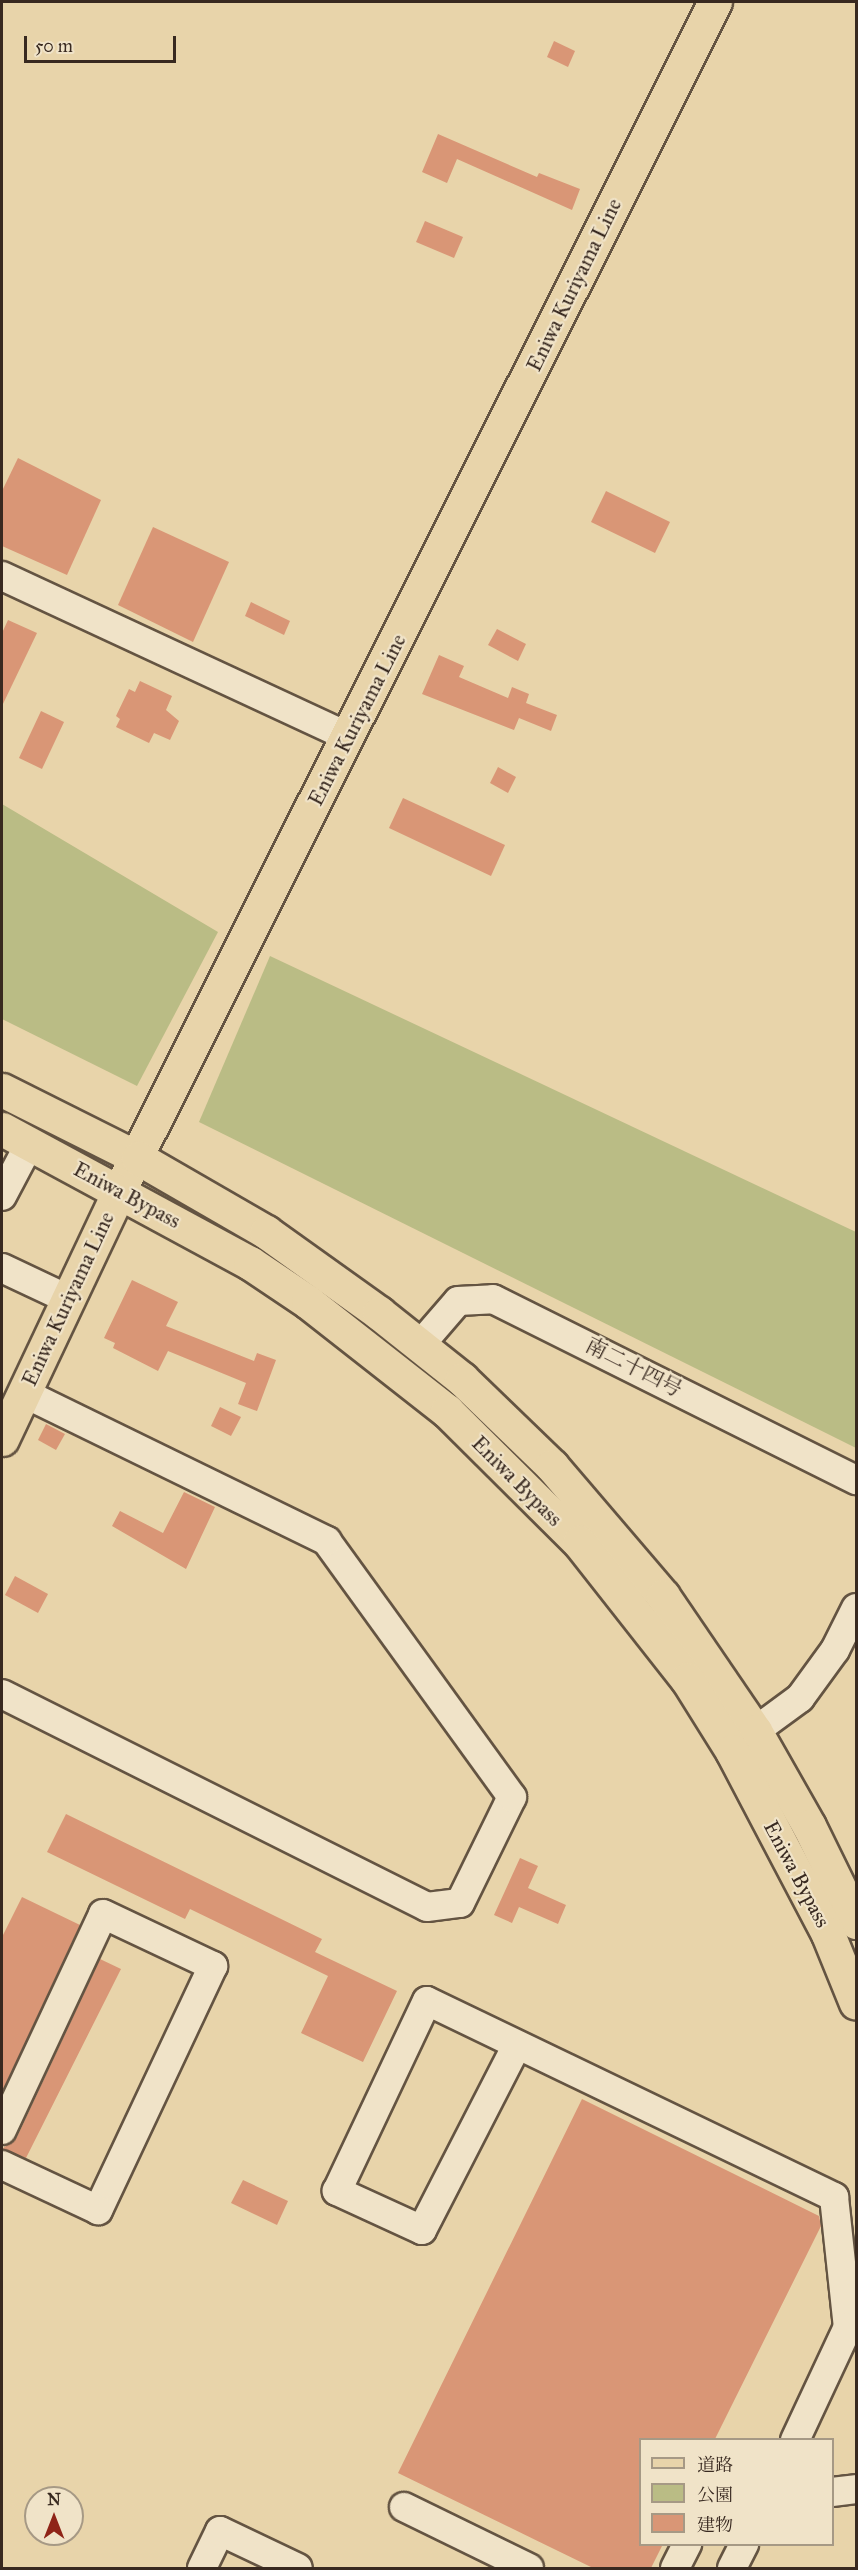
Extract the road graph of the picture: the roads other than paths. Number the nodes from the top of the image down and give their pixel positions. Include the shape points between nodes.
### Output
1 (715, 2) edge
2 (2, 576) edge
3 (349, 737) junction
4 (2, 1090) edge
5 (2, 1128) edge
6 (30, 1143) junction
7 (138, 1158) junction
8 (119, 1191) junction
9 (2, 1197) edge
10 (2, 1268) edge
11 (68, 1299) junction
12 (420, 1345) junction
13 (23, 1394) junction
14 (2, 1439) edge
15 (856, 1480) edge
16 (856, 1608) edge
17 (2, 1694) edge
18 (756, 1731) junction
19 (856, 1922) edge
20 (856, 2003) edge
21 (517, 2045) junction
22 (2, 2130) edge
23 (2, 2165) edge
24 (795, 2438) edge
25 (856, 2489) edge
26 (834, 2492) edge
27 (404, 2507) dead end
28 (686, 2546) edge
29 (743, 2546) edge
30 (202, 2568) edge
31 (297, 2568) edge
32 (529, 2568) edge
33 (675, 2568) edge
34 (732, 2568) edge

1 - 3 main road, Eniwa Kuriyama Line
2 - 3 street
3 - 7 main road, Eniwa Kuriyama Line
4 - 7 main road, Eniwa Bypass
5 - 6 main road, Eniwa Bypass
6 - 8 main road, Eniwa Bypass
6 - 9 street
7 - 8 main road, Eniwa Kuriyama Line
7 - 12 main road, Eniwa Bypass via 266,1232
8 - 11 main road, Eniwa Kuriyama Line
8 - 20 main road, Eniwa Bypass via 250,1263 364,1345 447,1411 579,1542 687,1679 732,1751 828,1934
10 - 11 street
11 - 13 main road, Eniwa Kuriyama Line
12 - 15 street, 南二十四号 via 458,1302 476,1298 500,1301
12 - 18 main road, Eniwa Bypass via 462,1379 552,1466 663,1596
13 - 14 main road, Eniwa Kuriyama Line
13 - 17 street via 327,1541 512,1797 460,1903 446,1908 428,1907
16 - 18 street via 835,1650 800,1698
18 - 19 main road, Eniwa Bypass
21 - 21 street via 422,2230 337,2191 427,2001
21 - 24 street via 834,2197 848,2327
22 - 23 street via 103,1914 213,1966 98,2210
25 - 26 street
27 - 32 street
28 - 33 street
29 - 34 street
30 - 31 street via 220,2531

